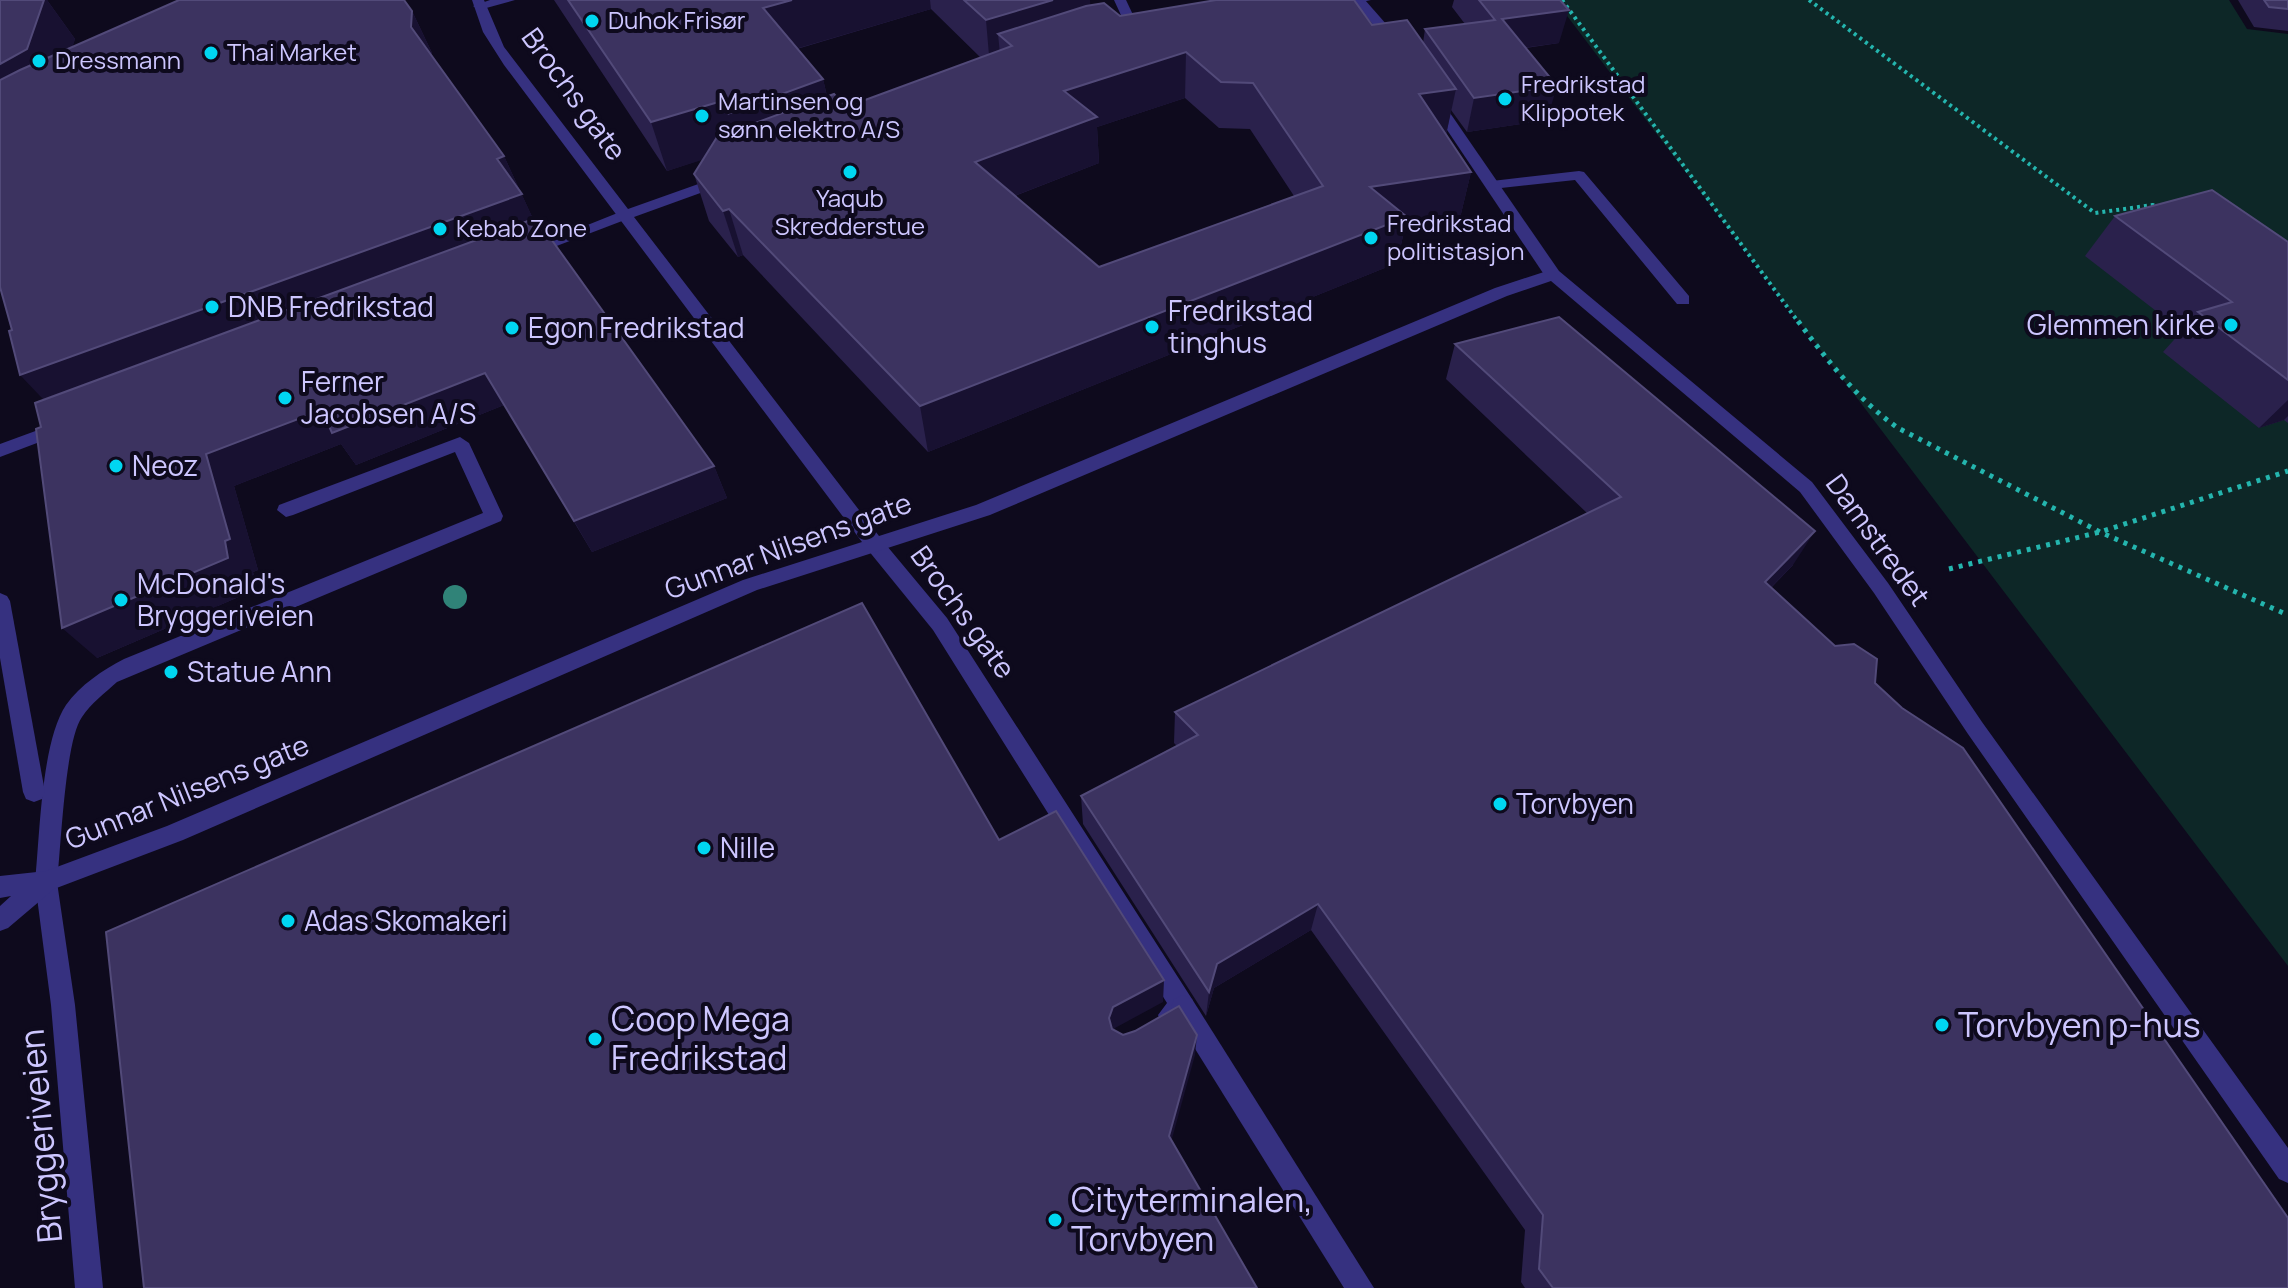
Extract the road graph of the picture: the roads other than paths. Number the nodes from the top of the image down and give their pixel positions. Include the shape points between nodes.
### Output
1 (509, 0) edge
2 (1120, 0) edge
3 (1361, 0) edge
4 (478, 3) edge
5 (1311, 7) edge
6 (1137, 35) edge
7 (1405, 58) edge
8 (1422, 83) edge
9 (744, 172) edge
10 (1492, 185) junction
11 (625, 215) junction
12 (514, 257) edge
13 (1553, 275) junction
14 (1683, 300) dead end
15 (73, 423) edge
16 (0, 451) edge
17 (286, 510) dead end
18 (875, 545) junction
19 (0, 601) edge
20 (34, 792) dead end
21 (46, 882) junction
22 (0, 887) edge
23 (0, 920) edge
24 (1183, 1007) junction
25 (1148, 1027) edge
26 (2288, 1170) edge
27 (89, 1288) edge
28 (1360, 1288) edge

1 - 4 street
2 - 6 street
3 - 5 street
3 - 7 street
4 - 11 street, Brochs gate via 494,39
8 - 10 street, Damstredet
9 - 11 street
10 - 13 street, Damstredet
10 - 14 street via 1579,175
11 - 12 street
11 - 18 street, Brochs gate via 801,440
13 - 18 street, Gunnar Nilsens gate via 1501,292 983,510
13 - 26 street, Damstredet via 1806,487
15 - 16 street
17 - 21 street, Bryggeriveien via 460,443 494,516 110,676 66,725
18 - 21 street, Gunnar Nilsens gate via 750,585 175,833
18 - 24 street, Brochs gate via 940,624
19 - 20 street
21 - 22 street, Gunnar Nilsens gate
21 - 23 street, Gunnar Nilsens gate
21 - 27 street, Bryggeriveien
24 - 25 street
24 - 28 street, Brochs gate

